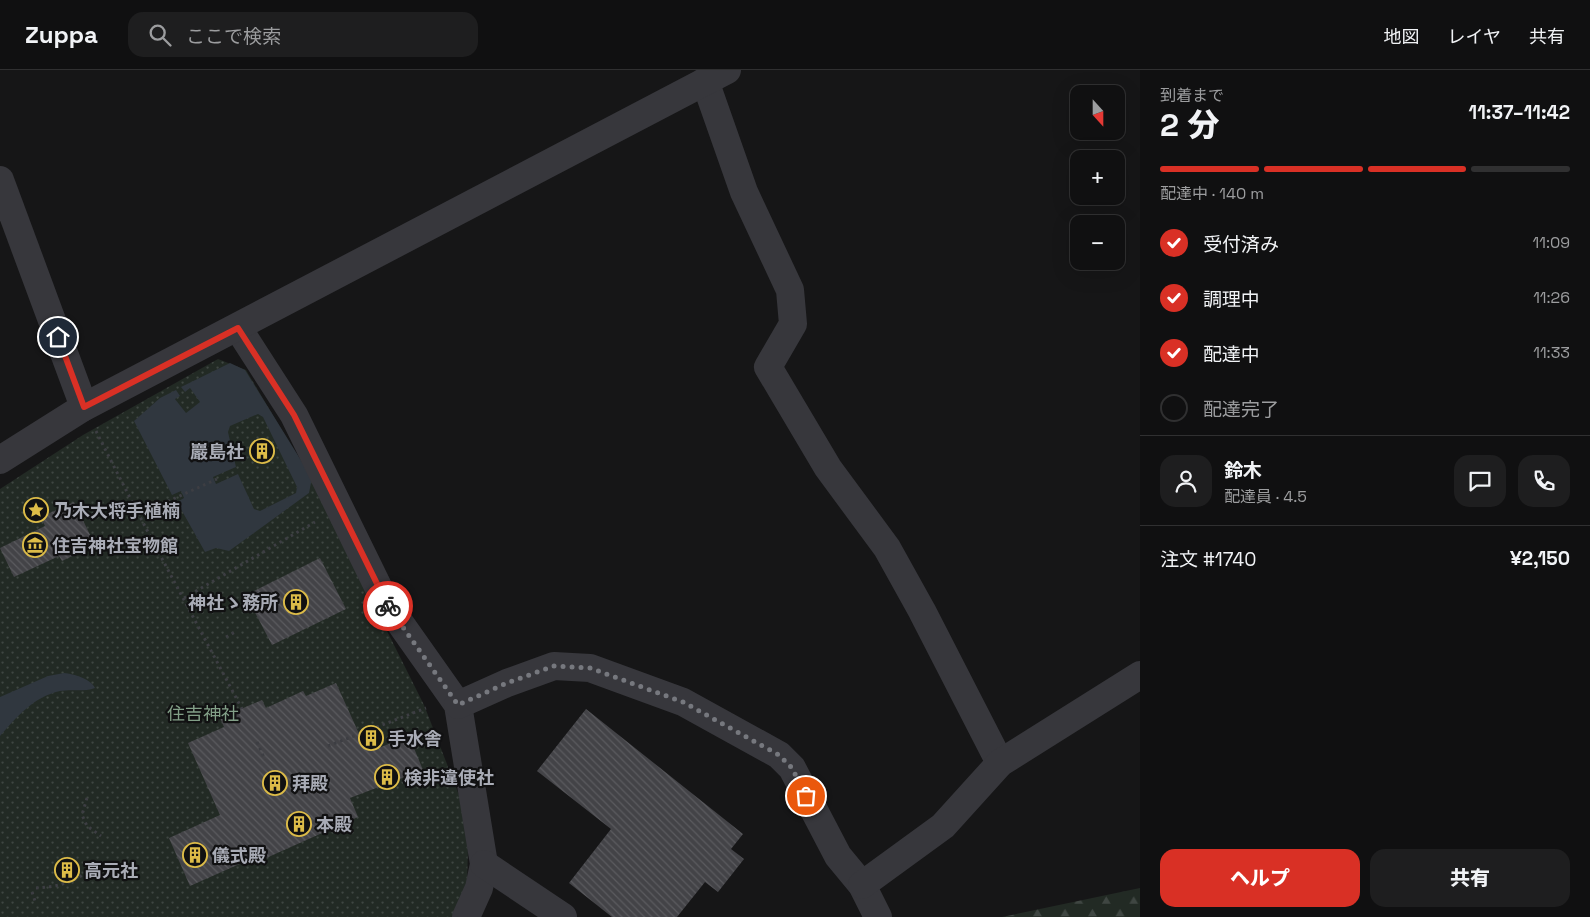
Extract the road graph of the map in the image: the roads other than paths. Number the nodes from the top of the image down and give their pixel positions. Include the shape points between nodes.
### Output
1 (716, 76) edge
2 (0, 180) edge
3 (238, 328) junction
4 (89, 418) junction
5 (0, 460) edge
6 (1140, 675) edge
7 (458, 705) junction
8 (1000, 763) junction
9 (484, 864) junction
10 (862, 885) junction
11 (466, 917) edge
12 (563, 917) edge
13 (878, 917) edge

1 - 3 street
1 - 8 street via 744,192 790,290 793,324 768,367 828,468 887,548
2 - 4 street
3 - 4 street
3 - 7 street via 294,415 386,603
4 - 5 street
6 - 8 street
7 - 9 street
7 - 10 street via 554,666 590,668 683,702 779,755 792,768 838,856
8 - 10 street via 943,826
9 - 11 street via 479,888
9 - 12 street
10 - 13 street

